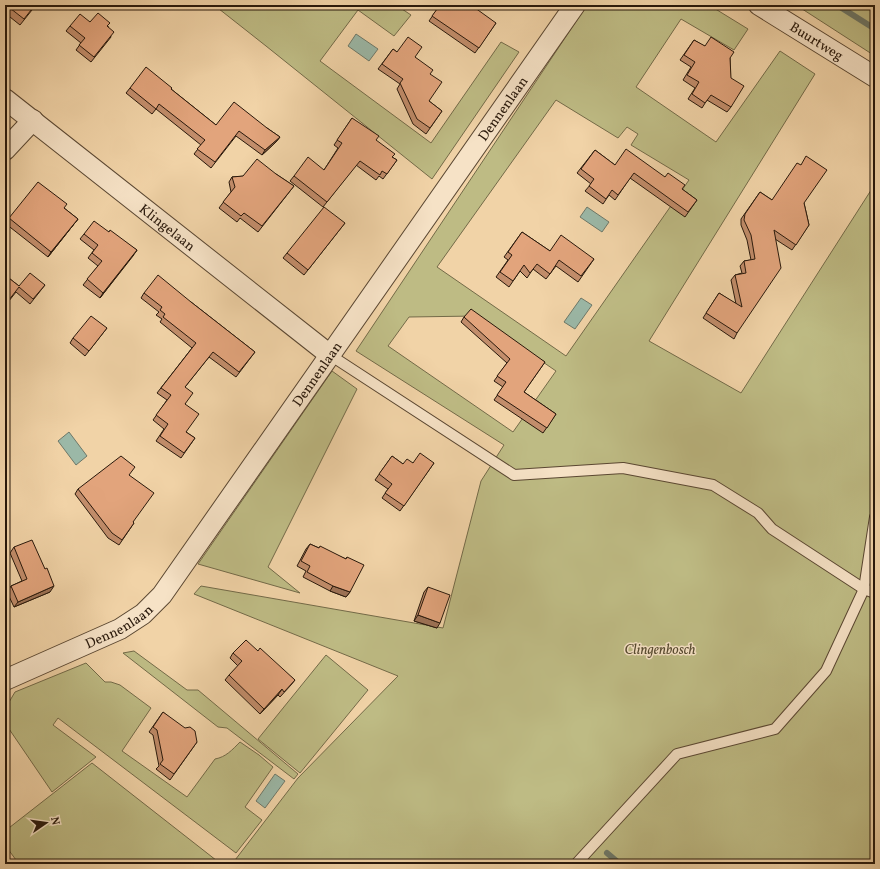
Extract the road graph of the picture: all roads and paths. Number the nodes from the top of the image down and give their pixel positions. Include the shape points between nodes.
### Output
1 (575, 5) edge
2 (759, 5) edge
3 (875, 77) edge
4 (5, 99) edge
5 (33, 120) junction
6 (5, 150) edge
7 (330, 355) junction
8 (875, 516) edge
9 (864, 589) junction
10 (875, 593) edge
11 (5, 680) edge
12 (576, 864) edge

1 - 7 street, Dennenlaan
2 - 3 street, Buurtweg
4 - 5 street, Klingelaan
5 - 6 street
5 - 7 street, Klingelaan
7 - 9 lane via 514,475 623,468 713,485 758,513 772,529
7 - 11 street, Dennenlaan via 162,595 143,614 120,629
8 - 9 lane
9 - 10 lane
9 - 12 lane via 826,671 775,729 678,754

